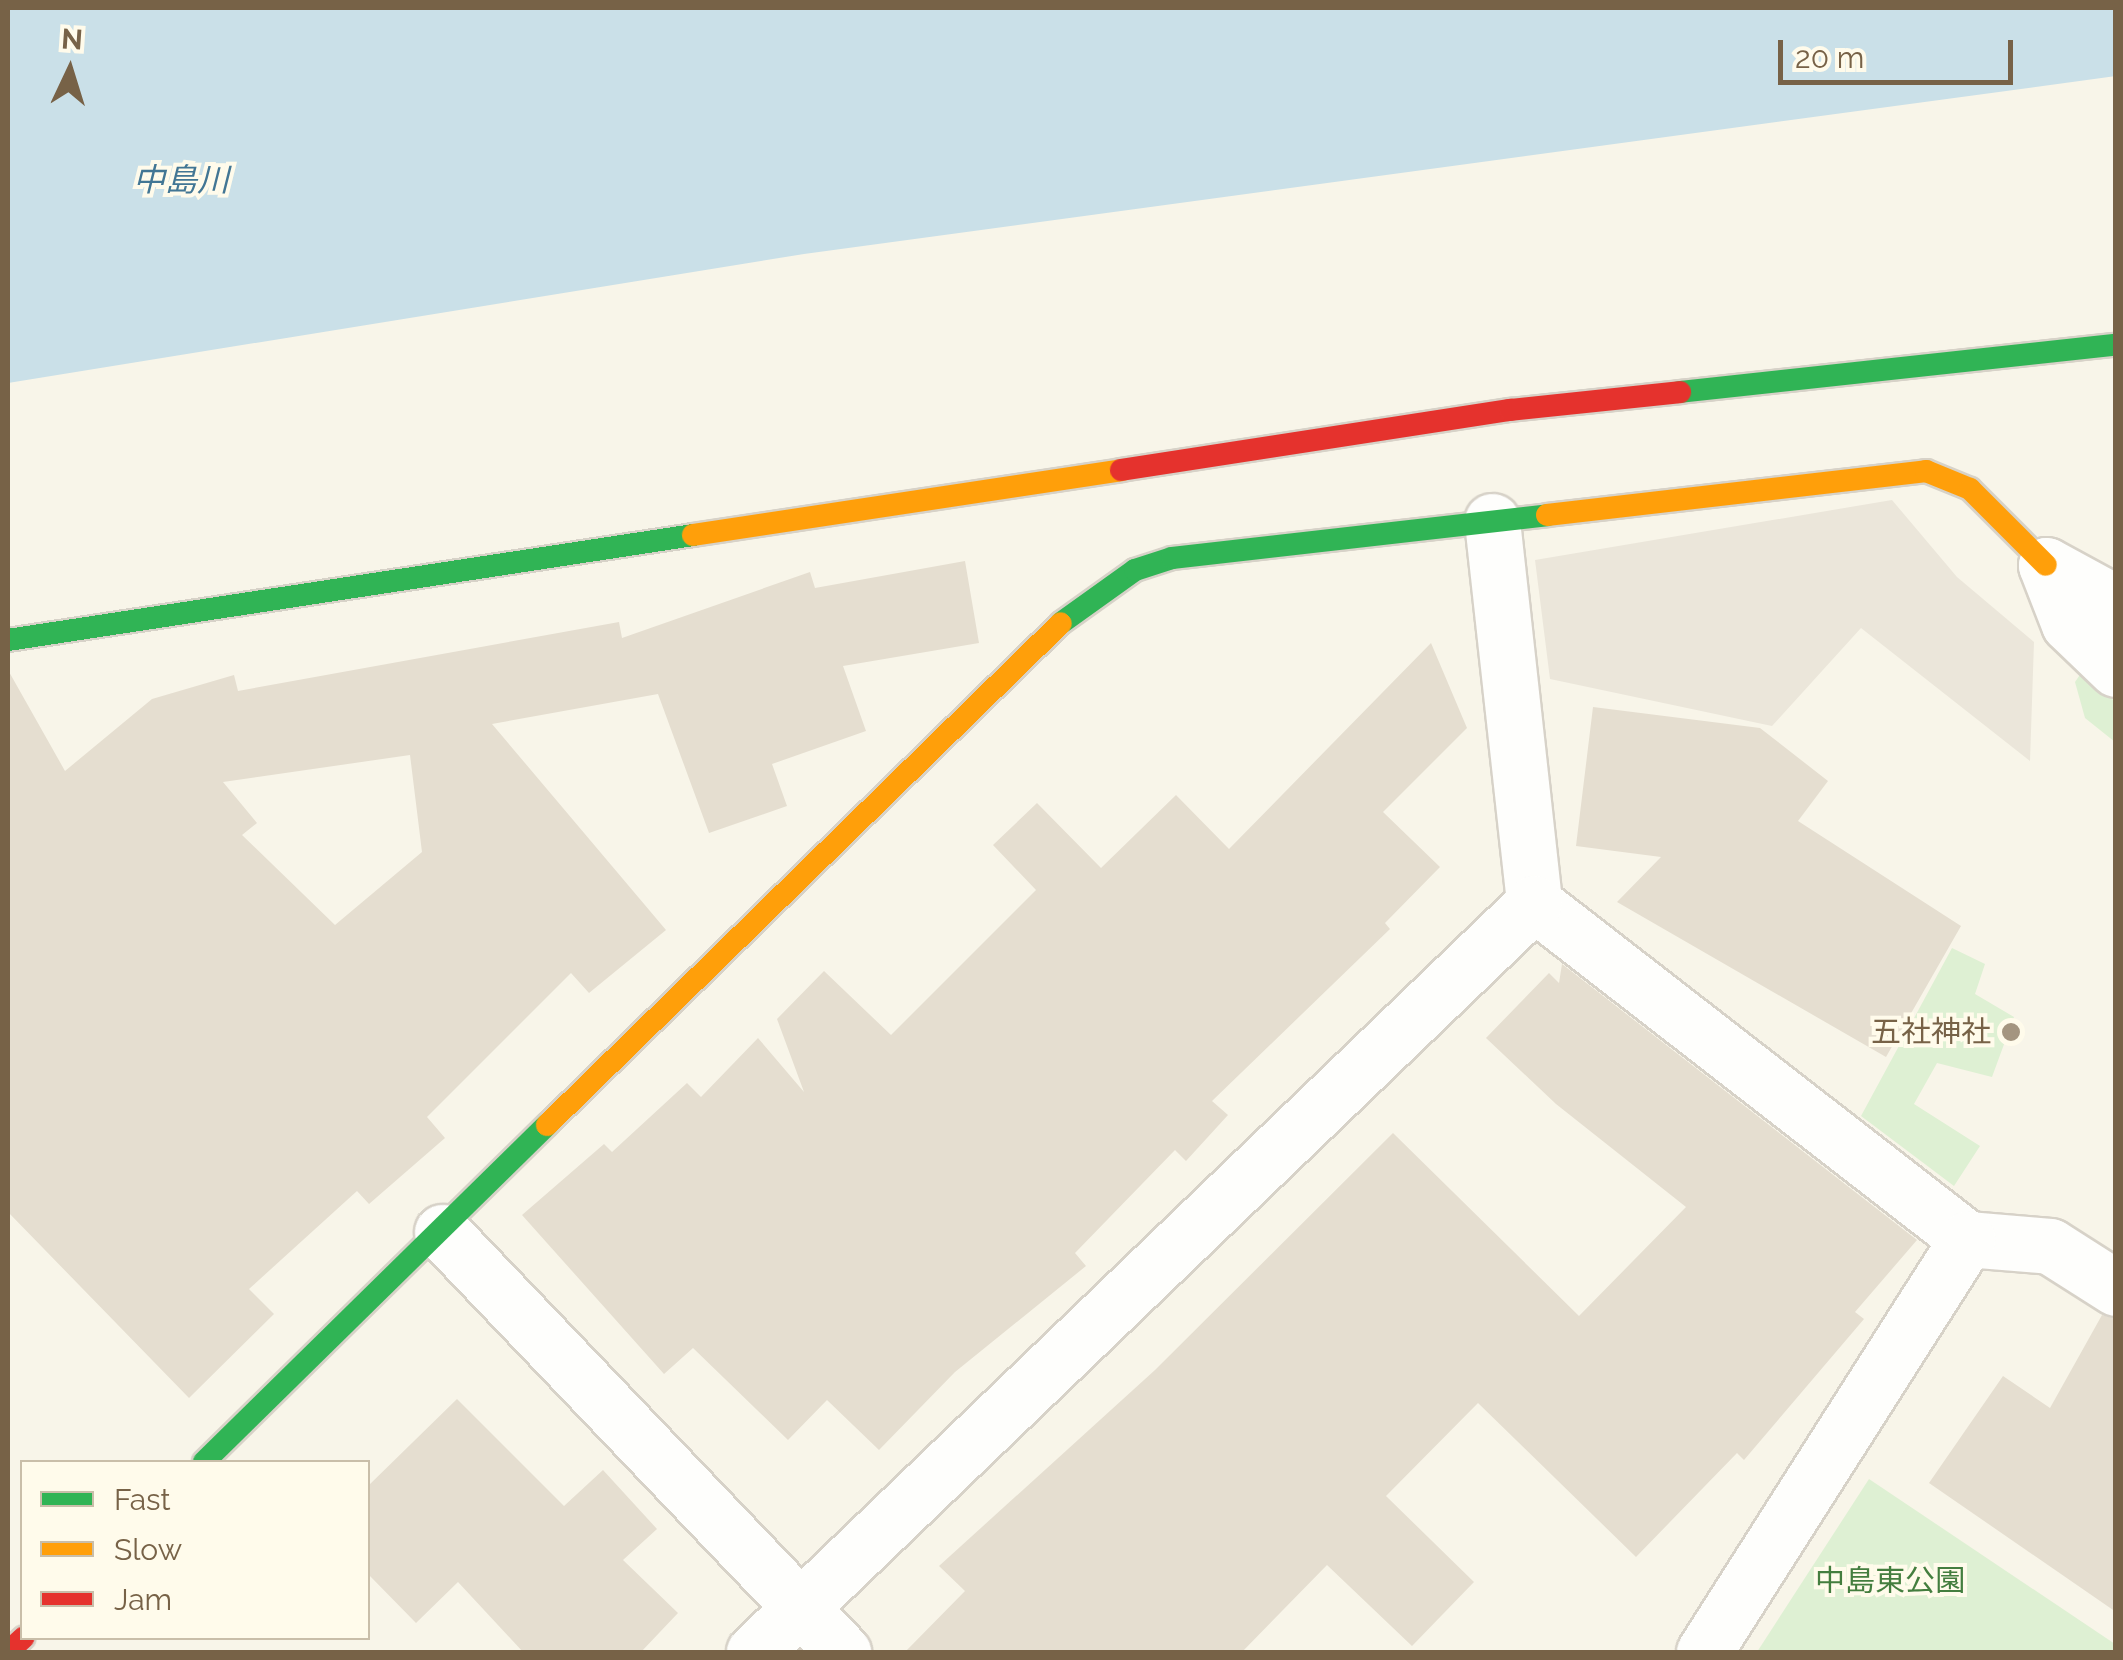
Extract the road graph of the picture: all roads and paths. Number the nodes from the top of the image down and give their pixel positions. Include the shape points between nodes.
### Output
1 (2116, 345) edge
2 (1492, 521) junction
3 (2116, 560) edge
4 (2046, 565) junction
5 (2116, 602) edge
6 (8, 640) edge
7 (2116, 669) edge
8 (1534, 903) junction
9 (442, 1232) junction
10 (1966, 1239) junction
11 (2116, 1288) edge
12 (206, 1460) edge
13 (800, 1608) junction
14 (754, 1652) edge
15 (843, 1652) edge
16 (1704, 1652) edge

1 - 6 street via 1510,410
2 - 4 street via 1926,471 1970,489
2 - 8 street
2 - 9 street via 1172,558 1134,570 1091,596
3 - 4 street
4 - 5 street
4 - 7 street via 2069,624
8 - 10 street
8 - 13 street
9 - 12 street
9 - 13 street
10 - 11 street via 2050,1246
10 - 16 street
13 - 14 street
13 - 15 street

